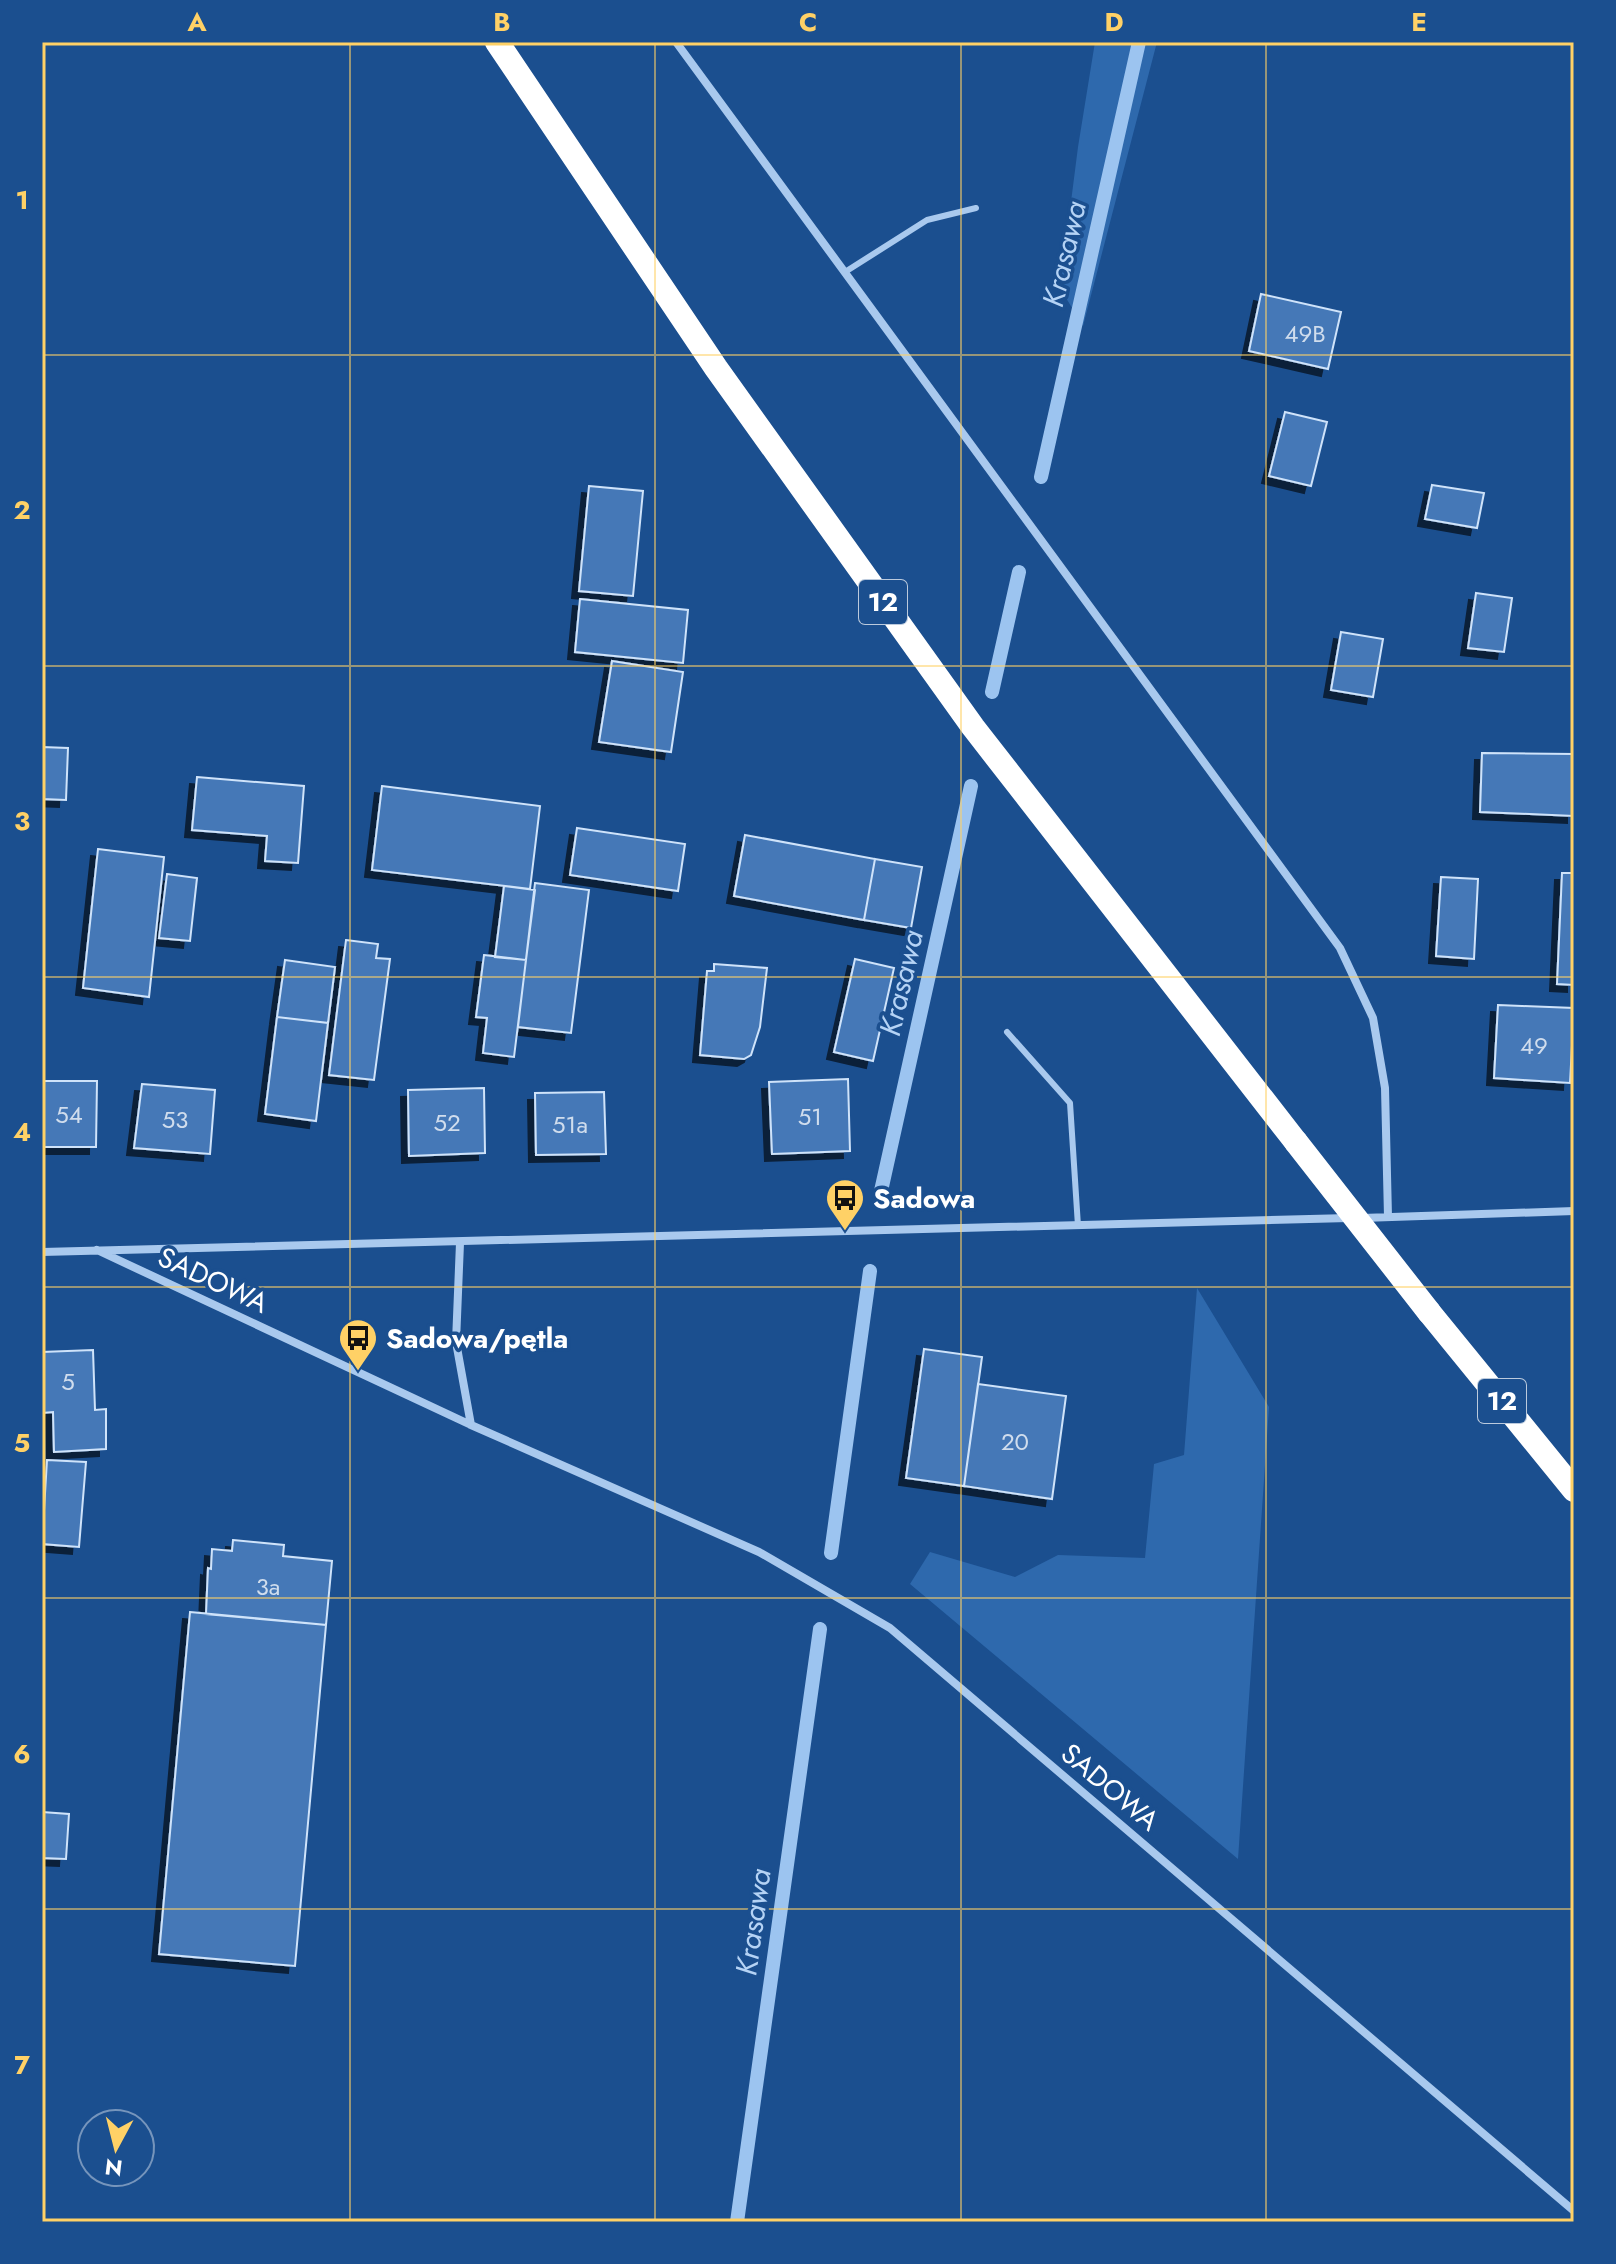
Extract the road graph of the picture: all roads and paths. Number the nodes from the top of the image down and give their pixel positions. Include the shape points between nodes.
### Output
1 (497, 42) edge
2 (676, 42) edge
3 (976, 208) dead end
4 (845, 272) junction
5 (1007, 1032) dead end
6 (1574, 1211) edge
7 (1388, 1217) junction
8 (1078, 1226) junction
9 (460, 1243) junction
10 (97, 1250) junction
11 (42, 1252) edge
12 (471, 1425) junction
13 (1574, 1490) edge
14 (1574, 2211) edge

1 - 13 highway, 12, bridge via 716,368 973,727
2 - 4 street
3 - 4 lane via 927,220
4 - 7 street via 1340,948 1373,1018 1385,1088
5 - 8 lane via 1070,1103
6 - 7 street
7 - 8 street
8 - 9 street
9 - 10 street
9 - 12 street via 456,1342
10 - 11 street, SADOWA
10 - 12 street, SADOWA
12 - 14 street, SADOWA via 759,1552 890,1628

